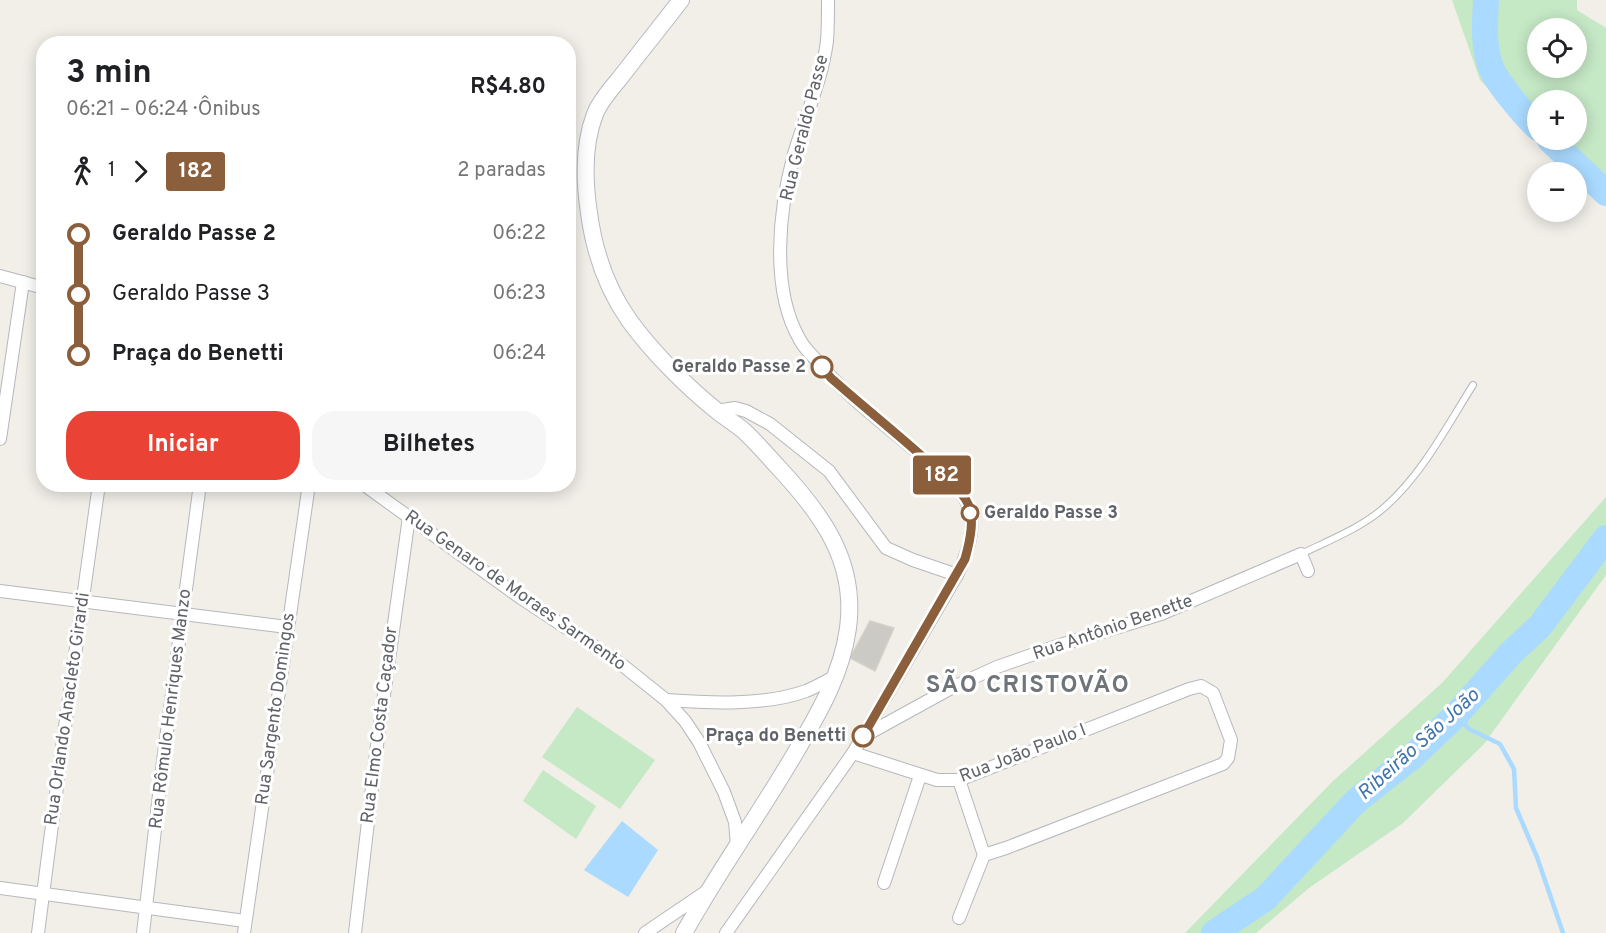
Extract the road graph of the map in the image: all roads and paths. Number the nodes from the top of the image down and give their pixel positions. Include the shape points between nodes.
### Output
1 (681, 0) edge
2 (828, 0) edge
3 (0, 276) edge
4 (23, 282) junction
5 (36, 286) edge
6 (1473, 385) dead end
7 (716, 411) junction
8 (0, 439) edge
9 (98, 492) edge
10 (199, 492) edge
11 (308, 492) edge
12 (374, 492) edge
13 (409, 517) junction
14 (1301, 554) junction
15 (1308, 571) dead end
16 (957, 575) junction
17 (0, 591) edge
18 (82, 601) junction
19 (184, 614) junction
20 (288, 627) junction
21 (836, 676) junction
22 (666, 700) junction
23 (863, 736) junction
24 (853, 753) junction
25 (920, 776) junction
26 (958, 780) junction
27 (737, 846) junction
28 (984, 855) junction
29 (884, 883) dead end
30 (0, 888) edge
31 (711, 888) junction
32 (44, 894) junction
33 (147, 908) junction
34 (959, 918) dead end
35 (245, 927) edge
36 (686, 932) edge
37 (38, 933) edge
38 (143, 933) edge
39 (355, 933) edge
40 (645, 933) edge
41 (726, 933) edge

1 - 7 street via 596,112 586,156 586,195 591,229 609,286 628,319 654,352
2 - 16 street, Rua Geraldo Passe via 827,41 820,75 785,195 781,245 787,314 801,342 831,378 913,447 966,500 971,515 970,532 965,559
3 - 4 street
4 - 5 street
4 - 8 street
6 - 14 lane via 1424,461 1386,507
7 - 16 street via 735,408 770,424 829,471 886,548
7 - 21 street via 742,430 807,497 840,553 849,603 848,629
9 - 18 street, Rua Orlando Anacleto Girardi
10 - 19 street, Rua Rômulo Henriques Manzo
11 - 20 street, Rua Sargento Domingos
12 - 13 street, Rua Genaro de Moraes Sarmento
13 - 22 street, Rua Genaro de Moraes Sarmento via 520,598 621,664
13 - 39 street, Rua Elmo Costa Caçador
14 - 15 street
14 - 23 street, Rua Antônio Benette via 1170,611 997,668
16 - 23 street, Rua Geraldo Passe
17 - 18 street
18 - 19 street
18 - 32 street, Rua Orlando Anacleto Girardi
19 - 20 street
19 - 33 street, Rua Rômulo Henriques Manzo
20 - 35 street, Rua Sargento Domingos
21 - 22 street via 806,691 777,698 741,702
21 - 27 street via 821,709
22 - 27 street, Rua Genaro de Moraes Sarmento via 699,742 724,792 735,822
23 - 24 street, Rua Geraldo Passe
24 - 25 street, Rua João Paulo I
24 - 41 street, Rua Geraldo Passe
25 - 26 street, Rua João Paulo I
25 - 29 street
26 - 28 street
26 - 28 street, Rua João Paulo I via 1201,686 1213,693 1231,740 1223,764
27 - 31 street
28 - 34 street
30 - 32 street
31 - 36 street
31 - 40 street
32 - 33 street
32 - 37 street, Rua Orlando Anacleto Girardi
33 - 35 street
33 - 38 street, Rua Rômulo Henriques Manzo

